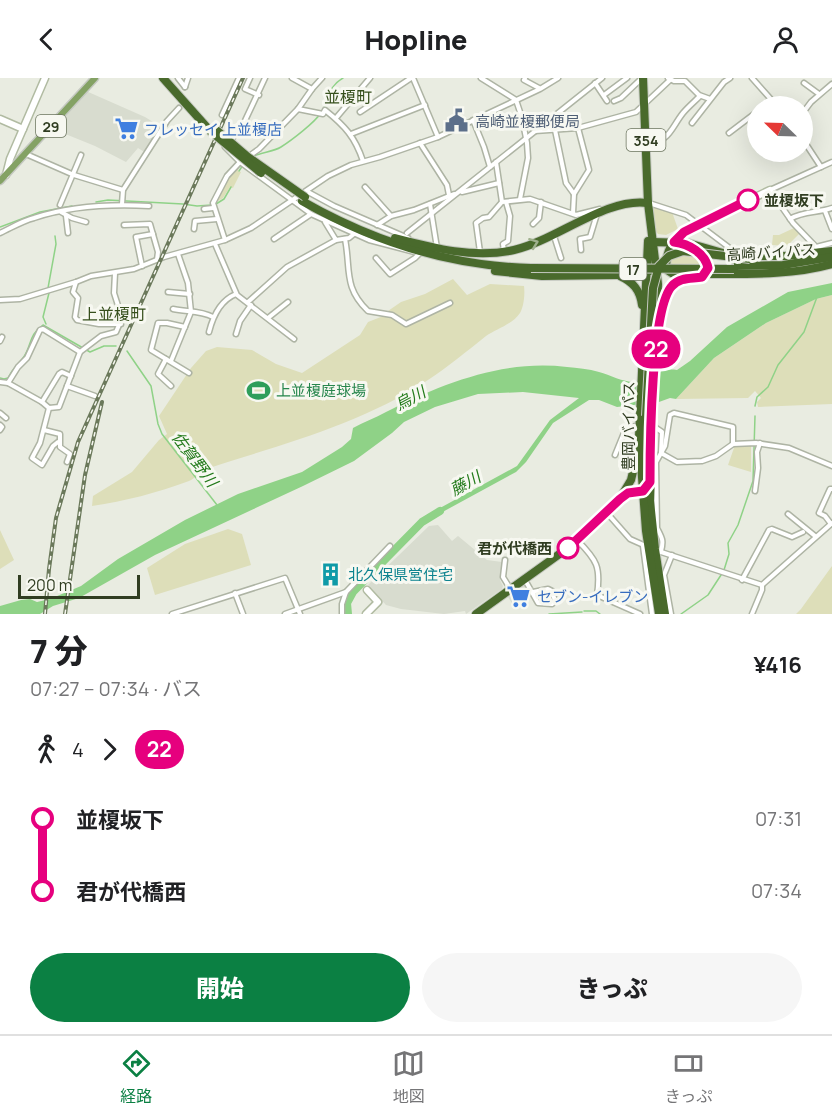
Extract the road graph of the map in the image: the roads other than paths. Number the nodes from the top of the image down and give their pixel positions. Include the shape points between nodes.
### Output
1 (45, 78) edge
2 (95, 78) edge
3 (163, 78) edge
4 (170, 78) edge
5 (178, 78) edge
6 (188, 78) edge
7 (239, 78) edge
8 (250, 78) edge
9 (266, 78) edge
10 (292, 78) edge
11 (322, 78) edge
12 (370, 78) edge
13 (412, 78) edge
14 (481, 78) edge
15 (525, 78) edge
16 (558, 78) edge
17 (602, 78) edge
18 (627, 78) edge
19 (643, 78) edge
20 (730, 78) edge
21 (752, 78) edge
22 (669, 79) edge
23 (596, 83) junction
24 (804, 83) dead end
25 (832, 84) edge
26 (312, 89) junction
27 (540, 89) junction
28 (819, 94) junction
29 (259, 95) junction
30 (604, 95) junction
31 (700, 96) junction
32 (768, 96) edge
33 (710, 99) junction
34 (516, 100) junction
35 (607, 101) dead end
36 (614, 101) dead end
37 (813, 101) edge
38 (644, 104) junction
39 (425, 105) junction
40 (179, 108) dead end
41 (298, 110) junction
42 (360, 112) dead end
43 (222, 115) dead end
44 (336, 118) junction
45 (747, 119) edge
46 (0, 120) edge
47 (473, 120) junction
48 (692, 123) dead end
49 (578, 128) junction
50 (23, 129) junction
51 (213, 130) junction
52 (555, 130) junction
53 (535, 132) junction
54 (729, 133) dead end
55 (351, 134) junction
56 (438, 137) junction
57 (526, 138) junction
58 (646, 141) junction
59 (420, 143) junction
60 (26, 154) junction
61 (252, 154) dead end
62 (81, 155) dead end
63 (813, 155) edge
64 (12, 156) junction
65 (363, 161) junction
66 (496, 162) junction
67 (832, 162) edge
68 (242, 164) junction
69 (13, 167) junction
70 (490, 167) junction
71 (821, 167) junction
72 (6, 175) junction
73 (74, 175) junction
74 (0, 181) edge
75 (499, 183) junction
76 (365, 187) dead end
77 (772, 189) junction
78 (123, 190) junction
79 (458, 193) junction
80 (574, 194) junction
81 (449, 195) junction
82 (302, 198) junction
83 (519, 200) junction
84 (122, 202) junction
85 (504, 202) junction
86 (541, 202) junction
87 (648, 203) junction
88 (430, 204) junction
89 (60, 205) dead end
90 (149, 206) dead end
91 (213, 206) junction
92 (832, 208) edge
93 (204, 209) dead end
94 (825, 211) junction
95 (61, 212) junction
96 (600, 212) junction
97 (433, 213) junction
98 (573, 213) junction
99 (311, 214) junction
100 (66, 216) junction
101 (392, 216) junction
102 (649, 216) junction
103 (217, 219) junction
104 (790, 219) junction
105 (325, 221) junction
106 (86, 222) dead end
107 (533, 224) dead end
108 (698, 224) junction
109 (124, 225) dead end
110 (377, 225) junction
111 (194, 229) dead end
112 (832, 229) edge
113 (68, 232) dead end
114 (0, 233) edge
115 (355, 233) junction
116 (153, 234) junction
117 (407, 234) dead end
118 (554, 236) junction
119 (345, 238) junction
120 (395, 238) junction
121 (274, 239) dead end
122 (225, 240) junction
123 (336, 240) junction
124 (652, 242) junction
125 (677, 242) junction
126 (832, 243) edge
127 (215, 244) junction
128 (437, 248) junction
129 (581, 250) dead end
130 (422, 252) junction
131 (504, 252) junction
132 (178, 254) junction
133 (734, 255) junction
134 (480, 256) junction
135 (832, 257) edge
136 (376, 258) dead end
137 (561, 258) dead end
138 (157, 260) junction
139 (458, 260) junction
140 (142, 266) junction
141 (531, 266) junction
142 (649, 271) junction
143 (115, 273) junction
144 (693, 274) junction
145 (618, 275) junction
146 (677, 280) junction
147 (76, 282) junction
148 (168, 292) dead end
149 (190, 294) junction
150 (237, 294) junction
151 (0, 300) edge
152 (288, 302) dead end
153 (450, 303) dead end
154 (249, 304) junction
155 (173, 309) dead end
156 (191, 312) junction
157 (213, 317) junction
158 (268, 318) junction
159 (121, 324) junction
160 (186, 327) junction
161 (209, 332) dead end
162 (236, 334) dead end
163 (643, 336) junction
164 (294, 339) dead end
165 (656, 341) junction
166 (80, 352) junction
167 (169, 360) junction
168 (189, 373) dead end
169 (71, 376) junction
170 (2, 384) edge
171 (67, 386) junction
172 (171, 386) dead end
173 (95, 396) dead end
174 (42, 402) junction
175 (49, 408) junction
176 (0, 413) edge
177 (646, 416) junction
178 (6, 418) dead end
179 (0, 425) edge
180 (636, 426) dead end
181 (656, 428) dead end
182 (0, 430) edge
183 (44, 430) junction
184 (639, 437) junction
185 (58, 442) junction
186 (756, 443) junction
187 (733, 444) junction
188 (661, 453) junction
189 (615, 455) dead end
190 (67, 462) dead end
191 (832, 466) edge
192 (650, 482) junction
193 (832, 489) edge
194 (643, 491) junction
195 (754, 491) dead end
196 (620, 499) junction
197 (607, 513) junction
198 (788, 514) dead end
199 (832, 524) edge
200 (803, 532) dead end
201 (815, 537) junction
202 (577, 540) junction
203 (390, 546) dead end
204 (652, 548) junction
205 (672, 555) junction
206 (505, 560) dead end
207 (525, 580) junction
208 (742, 580) junction
209 (762, 585) junction
210 (367, 590) dead end
211 (511, 590) junction
212 (346, 592) junction
213 (533, 592) junction
214 (236, 593) junction
215 (299, 611) edge
216 (181, 612) edge
217 (172, 614) edge
218 (243, 614) edge
219 (285, 614) edge
220 (342, 614) edge
221 (366, 614) edge
222 (476, 614) edge
223 (640, 614) edge
224 (658, 614) edge
225 (671, 614) edge
226 (752, 614) edge

1 - 50 street
2 - 60 main road, 29
3 - 51 highway, 17
4 - 51 highway, 17
5 - 6 street via 185,87
7 - 43 street
8 - 29 street via 245,89
9 - 29 street
10 - 26 street
11 - 26 street
12 - 44 street
13 - 39 street
13 - 42 street
14 - 34 street
15 - 27 street
16 - 27 street
17 - 23 street
18 - 30 street
19 - 36 street
19 - 38 highway, 354
20 - 33 street
21 - 32 street
22 - 31 street via 685,81
22 - 38 street
23 - 30 street
23 - 53 street
24 - 28 street
25 - 28 street
26 - 41 street
27 - 34 street
28 - 37 street
29 - 68 street via 242,127 225,147
30 - 35 street
31 - 33 street
31 - 58 street via 667,137
33 - 48 street
34 - 47 street
34 - 57 street
38 - 49 street via 636,112
38 - 58 highway, 354
39 - 55 street
39 - 56 street
40 - 78 street
41 - 44 street
41 - 61 street
44 - 55 street
45 - 54 street
46 - 50 street
47 - 56 street
47 - 70 street
49 - 52 street
49 - 80 street via 589,170
50 - 64 street
51 - 82 highway, 17, bridge
52 - 53 street
52 - 80 street via 566,183
53 - 57 street
55 - 65 street
56 - 59 street
57 - 66 street
57 - 83 street via 528,159
58 - 87 highway, 354
59 - 65 street
59 - 81 street via 447,185
60 - 69 main road, 29
60 - 73 street
62 - 73 street
63 - 71 street
64 - 69 street
64 - 72 street
65 - 82 street via 328,176
66 - 70 street
66 - 75 street
67 - 71 street
68 - 82 street
68 - 91 street via 227,176
69 - 72 main road, 29
70 - 79 street
71 - 77 street
72 - 74 main road, 29
73 - 78 street
73 - 89 street
75 - 79 street
75 - 85 street
76 - 101 street
77 - 104 street
77 - 108 street
78 - 84 street
79 - 81 street
79 - 97 street
80 - 98 street
81 - 88 street
82 - 99 street
82 - 110 street via 334,206
82 - 120 highway, 17
82 - 122 street
82 - 130 highway, 17 via 340,222
83 - 85 street
83 - 86 street
84 - 90 street
84 - 95 street
85 - 131 street via 510,216
85 - 134 street via 476,223
86 - 98 street
86 - 107 street via 539,218
87 - 96 highway, 17 via 626,202
87 - 102 highway, 354
87 - 108 street via 679,212
88 - 97 street
88 - 101 street
91 - 93 street
91 - 103 street
92 - 94 street
94 - 104 street via 798,214
94 - 112 street
95 - 100 street
95 - 114 street via 34,218
96 - 98 street via 599,209
96 - 118 highway, 17
96 - 129 street via 590,237 580,239
97 - 117 street
97 - 128 street
99 - 105 street
99 - 121 street
100 - 106 street
100 - 113 street
101 - 110 street
102 - 124 highway, 354
102 - 142 highway, 354
103 - 111 street via 195,221
103 - 122 street
104 - 126 street via 816,247
105 - 115 street
105 - 123 street
108 - 125 street via 681,233
108 - 133 street
109 - 116 street via 150,224
110 - 128 street
115 - 119 street
115 - 130 street via 395,248
116 - 138 street
116 - 140 street via 136,237
131 -> 118 highway, 17
118 - 137 street
119 - 123 street
119 - 153 street via 348,280 368,312 392,315 406,324
120 - 128 highway, 17
120 - 134 highway, 17 via 431,250
122 - 127 street
123 - 154 street via 287,267
124 - 125 highway
124 - 142 highway, 354
125 - 133 highway
125 - 144 highway via 668,254 667,270 673,274
125 - 146 highway via 701,255 708,268 702,277
127 - 132 street
127 - 150 street
128 - 134 highway, 17
130 - 136 street via 390,274
130 - 139 highway, 17
131 - 134 highway, 17
132 - 138 street
132 - 149 street
133 - 135 highway
134 - 141 highway, 17
135 - 141 highway, 高崎バイパス / 17, bridge via 794,268
135 - 144 highway via 807,271
135 - 177 highway, bridge via 750,259 683,251 669,256 659,266 653,288
138 - 140 street
139 - 141 highway, 17
139 - 145 highway, 17 via 529,275
140 - 143 street
142 - 145 highway, 17
142 - 163 highway, 豊岡バイパス
142 - 165 highway, 豊岡バイパス, bridge via 657,282
143 - 147 street
143 - 159 street via 113,291 121,310
144 - 146 highway
145 - 163 highway via 630,280 637,289 642,302
146 - 165 highway via 663,292
147 - 151 street via 20,299
147 - 159 street via 73,292 78,298 77,320
148 - 149 street
149 - 156 street
150 - 154 street
150 - 157 street via 226,300
152 - 158 street
154 - 158 street
154 - 162 street
155 - 156 street
156 - 157 street
156 - 160 street
157 - 161 street
158 - 164 street
159 - 166 street via 116,332 101,336
160 - 167 street
160 - 167 street via 158,323 151,350
163 - 177 highway, 豊岡バイパス
165 - 177 highway, 豊岡バイパス
166 - 169 street
166 - 170 street via 40,330 27,358
167 - 168 street
167 - 172 street via 158,374
169 - 171 street
169 - 174 street via 59,374
170 - 174 street
171 - 173 street
171 - 175 street via 59,407
174 - 175 street
175 - 183 street
176 - 178 street
177 - 184 highway, 豊岡バイパス
177 - 192 highway, 豊岡バイパス
177 - 194 highway
179 - 182 street
180 - 189 street via 626,428
181 - 188 street via 662,432
183 - 185 street via 60,434
183 - 185 street via 32,458 42,465
184 - 194 highway, 豊岡バイパス
184 - 196 highway via 633,474
185 - 190 street via 70,453
186 - 187 street
186 - 191 street via 789,448
186 - 195 street via 758,468
187 - 188 street via 702,461 677,462
187 - 188 street via 733,427 674,413 670,415
188 - 204 street via 656,462 655,489 657,528 664,542
192 - 194 highway
192 - 204 highway, 豊岡バイパス
193 - 199 street via 819,513
194 - 196 highway via 628,493
194 - 204 highway, 豊岡バイパス
196 - 197 highway
197 - 202 highway
197 - 204 street via 630,539
198 - 201 street
199 - 201 street
200 - 208 street via 792,537 769,530
201 - 209 street
202 - 207 highway
202 - 223 street via 596,562 597,595
203 - 212 street
204 - 205 street
204 - 224 highway, 豊岡バイパス
205 - 208 street
205 - 225 street via 664,575
206 - 211 street via 503,578
207 - 211 highway
207 - 213 street
208 - 209 street
209 - 226 street
210 - 221 street via 378,602
211 - 222 highway
212 - 215 street
212 - 220 street
213 - 213 street via 540,603 555,601 548,589
214 - 215 street via 285,578
214 - 216 street
214 - 218 street
215 - 219 street
216 - 217 street

